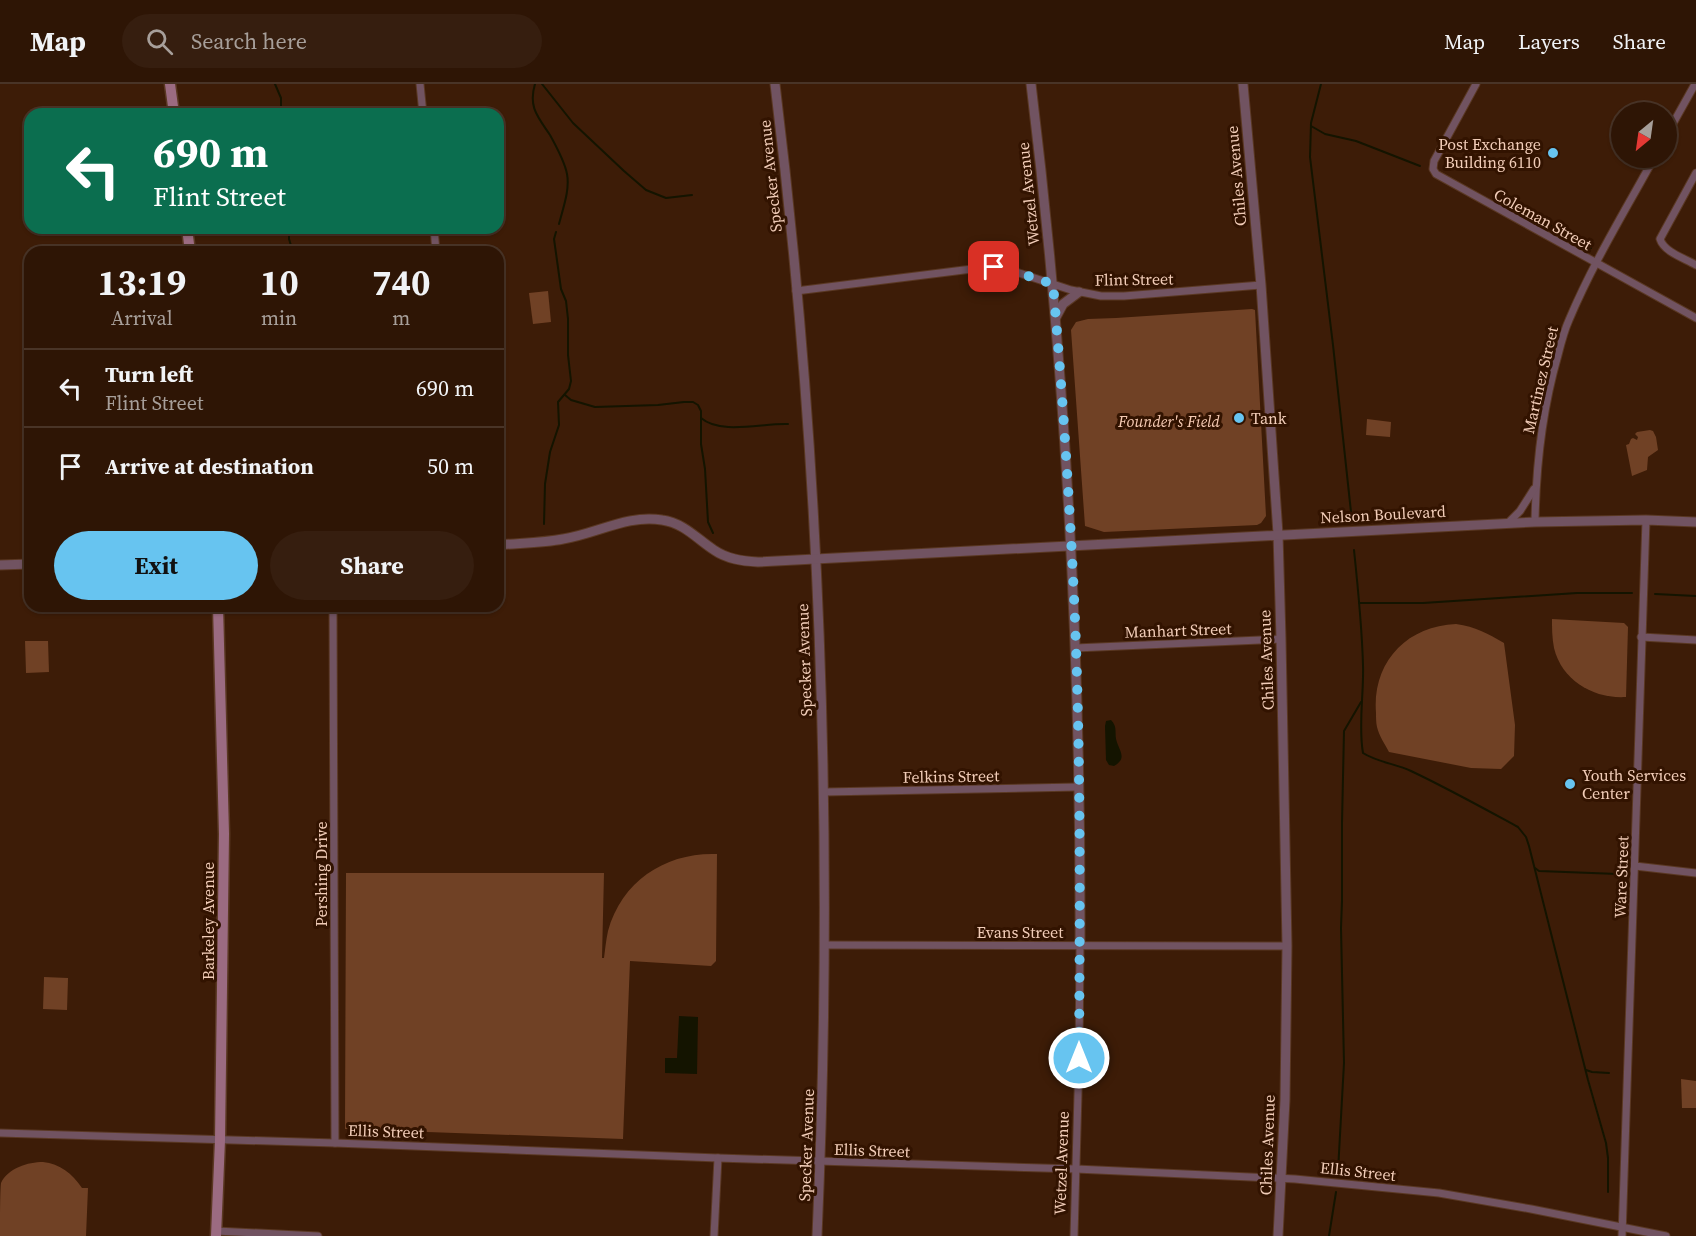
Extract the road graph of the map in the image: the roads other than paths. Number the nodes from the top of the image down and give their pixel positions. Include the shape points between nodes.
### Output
1 (171, 84) edge
2 (420, 84) edge
3 (775, 84) edge
4 (1031, 84) edge
5 (1243, 84) edge
6 (1476, 84) edge
7 (1695, 84) edge
8 (173, 108) edge
9 (422, 108) edge
10 (1677, 116) edge
11 (1648, 168) edge
12 (1696, 173) edge
13 (1596, 263) junction
14 (1696, 265) edge
15 (1053, 284) junction
16 (1262, 285) junction
17 (796, 291) junction
18 (1079, 292) junction
19 (1056, 317) junction
20 (1696, 318) edge
21 (1536, 486) junction
22 (1646, 520) junction
23 (1535, 522) junction
24 (1696, 522) edge
25 (1508, 523) junction
26 (1278, 534) junction
27 (504, 544) edge
28 (1071, 545) junction
29 (815, 558) junction
30 (24, 564) edge
31 (0, 565) edge
32 (218, 612) edge
33 (333, 612) edge
34 (1641, 637) junction
35 (1281, 639) junction
36 (1696, 640) edge
37 (1075, 648) junction
38 (1078, 787) junction
39 (824, 792) junction
40 (1635, 866) junction
41 (1696, 873) edge
42 (824, 945) junction
43 (1080, 946) junction
44 (1287, 946) junction
45 (0, 1133) edge
46 (220, 1140) junction
47 (335, 1143) junction
48 (718, 1158) junction
49 (820, 1162) junction
50 (1076, 1169) junction
51 (1281, 1178) junction
52 (1622, 1227) junction
53 (216, 1234) edge
54 (318, 1236) edge
55 (714, 1236) edge
56 (817, 1236) edge
57 (1074, 1236) edge
58 (1278, 1236) edge
59 (1622, 1236) edge
60 (1666, 1236) edge

1 - 8 main road
2 - 9 street
3 - 17 street, Specker Avenue
4 - 15 street, Wetzel Avenue
5 - 16 street, Chiles Avenue
6 - 13 street, Coleman Street via 1434,161 1434,172
7 - 10 street
11 - 13 street, Martinez Street
12 - 14 street via 1660,239 1666,248
13 - 20 street, Coleman Street
13 - 21 street, Martinez Street via 1568,321 1553,370 1541,430
15 - 17 street, Flint Street via 988,267
15 - 18 street, Flint Street
15 - 19 street, Wetzel Avenue
16 - 18 street, Flint Street via 1119,296
16 - 26 street, Chiles Avenue
17 - 29 street, Specker Avenue
18 - 19 street via 1063,304
19 - 28 street, Wetzel Avenue
21 - 23 street, Martinez Street
21 - 25 street
22 - 23 street, Nelson Boulevard
22 - 24 street, Nelson Boulevard
22 - 34 street, Ware Street
23 - 25 street, Nelson Boulevard
25 - 26 street, Nelson Boulevard
26 - 28 street, Nelson Boulevard
26 - 35 street, Chiles Avenue
27 - 29 street via 564,539 634,520 661,519 684,528 728,557 758,562
28 - 29 street, Nelson Boulevard
28 - 37 street, Wetzel Avenue
29 - 39 street, Specker Avenue
30 - 31 street
32 - 46 main road, Barkeley Avenue via 224,834
33 - 47 street, Pershing Drive
34 - 36 street
34 - 40 street, Ware Street
35 - 37 street, Manhart Street
35 - 44 street, Chiles Avenue
37 - 38 street, Wetzel Avenue
38 - 39 street, Felkins Street
38 - 43 street, Wetzel Avenue
39 - 42 street, Specker Avenue
40 - 41 street
40 - 52 street, Ware Street
42 - 43 street, Evans Street
42 - 49 street, Specker Avenue
43 - 44 street, Evans Street
43 - 50 street, Wetzel Avenue
44 - 51 street, Chiles Avenue
45 - 46 street, Ellis Street
46 - 47 street, Ellis Street
46 - 53 main road, Barkeley Avenue
47 - 48 street, Ellis Street
48 - 49 street, Ellis Street
48 - 55 street
49 - 50 street, Ellis Street
49 - 56 street, Specker Avenue
50 - 51 street, Ellis Street
50 - 57 street, Wetzel Avenue
51 - 52 street, Ellis Street via 1438,1193
51 - 58 street, Chiles Avenue
52 - 59 street, Ware Street
52 - 60 street, Ellis Street
53 - 54 street

